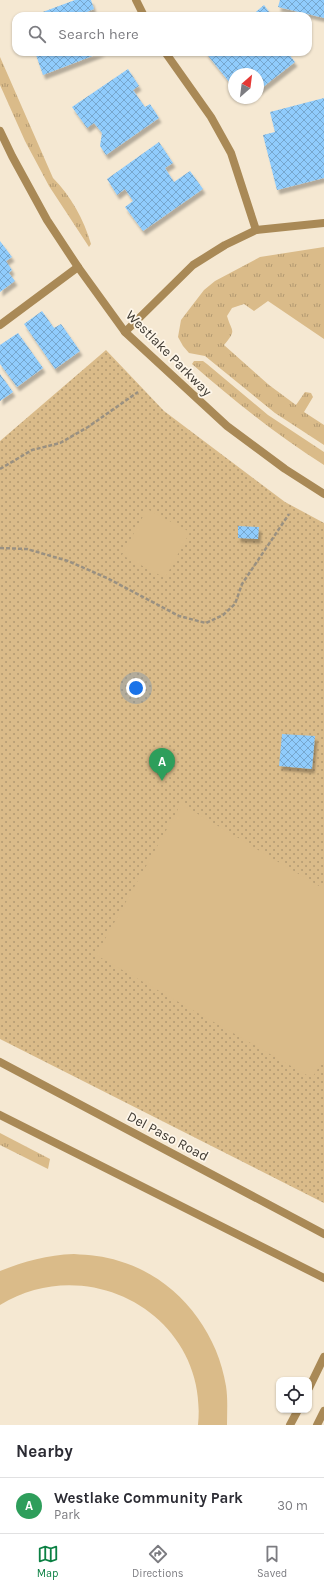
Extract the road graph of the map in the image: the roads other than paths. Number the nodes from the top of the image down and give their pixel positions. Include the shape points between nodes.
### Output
1 (138, 1) edge
2 (142, 12) edge
3 (168, 56) edge
4 (0, 131) edge
5 (324, 222) edge
6 (256, 230) junction
7 (78, 267) junction
8 (0, 325) edge
9 (125, 332) junction
10 (324, 494) edge
11 (0, 1062) edge
12 (0, 1115) edge
13 (324, 1234) edge
14 (324, 1278) edge
15 (324, 1358) edge
16 (312, 1382) edge
17 (324, 1411) edge
18 (296, 1413) edge
19 (290, 1425) edge
20 (317, 1425) edge

1 - 2 street
3 - 6 street via 211,117 231,153
4 - 7 street, Westlake Parkway via 47,220
5 - 6 street
6 - 9 street via 193,265
7 - 8 street
7 - 9 street, Westlake Parkway
9 - 10 street, Westlake Parkway via 227,426
11 - 13 street, Del Paso Road
12 - 14 street
15 - 16 street
17 - 20 street
18 - 19 street

